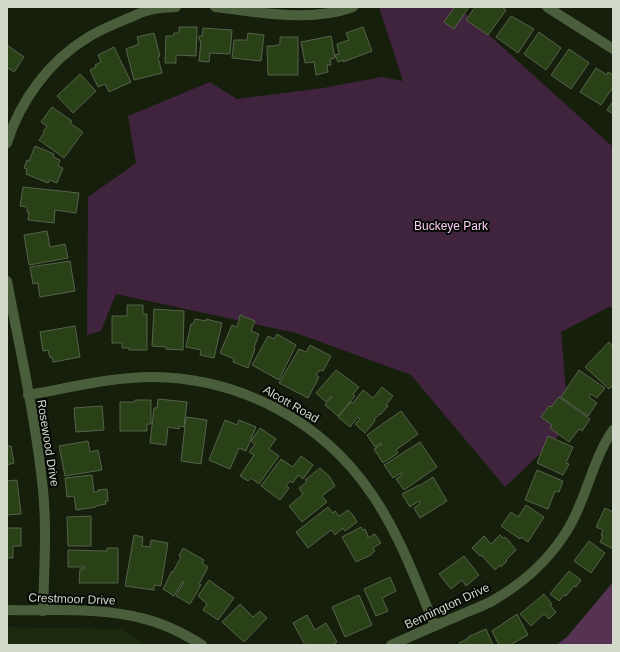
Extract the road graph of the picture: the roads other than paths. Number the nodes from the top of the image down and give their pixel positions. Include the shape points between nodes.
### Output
1 (176, 7) edge
2 (214, 7) edge
3 (353, 7) edge
4 (547, 7) edge
5 (613, 49) edge
6 (7, 143) edge
7 (7, 281) edge
8 (28, 395) junction
9 (613, 430) edge
10 (7, 610) edge
11 (43, 611) junction
12 (435, 626) junction
13 (202, 645) edge
14 (392, 645) edge

1 - 6 street via 146,11 110,26 87,38 67,53 42,78 25,103
2 - 3 street via 314,15
4 - 5 street
7 - 8 street, Rosewood Drive
8 - 11 street, Rosewood Drive via 43,490
8 - 12 street, Alcott Road via 110,380 188,379 227,388 261,400 293,418 326,442 347,462 371,492 391,526
9 - 12 street, Bennington Drive via 592,470 582,501 568,529 548,558 522,581 492,601
10 - 11 street, Crestmoor Drive
11 - 13 street, Crestmoor Drive via 106,612 141,618 171,628
12 - 14 street, Bennington Drive

